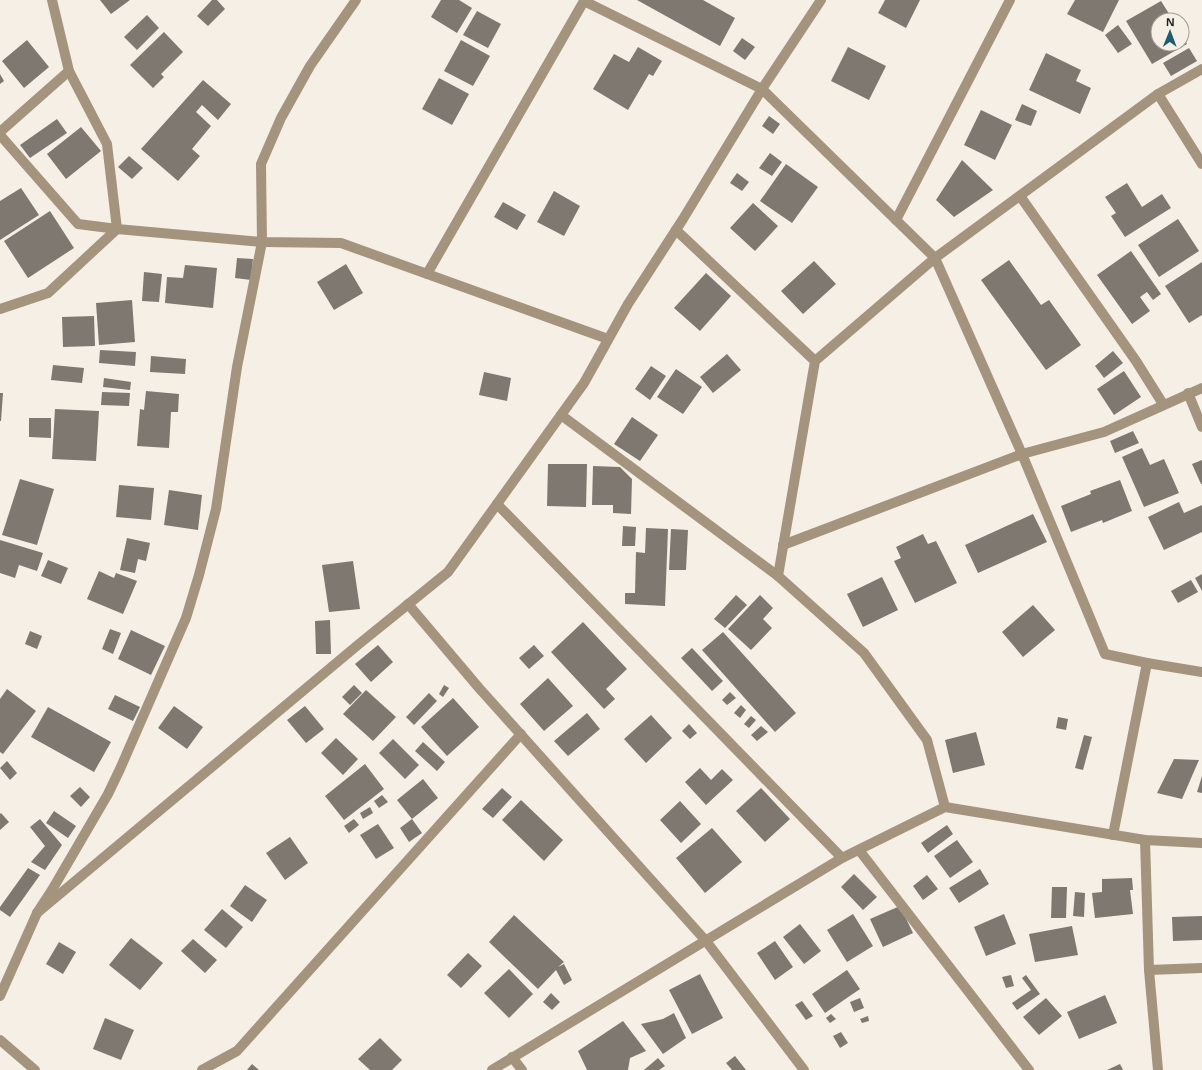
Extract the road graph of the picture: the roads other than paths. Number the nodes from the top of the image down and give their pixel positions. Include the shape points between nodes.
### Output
1 (52, 0) edge
2 (356, 0) edge
3 (821, 0) edge
4 (1010, 0) edge
5 (1202, 69) edge
6 (69, 71) junction
7 (762, 89) junction
8 (1158, 94) junction
9 (0, 132) edge
10 (0, 135) edge
11 (1202, 164) edge
12 (1020, 196) junction
13 (896, 220) junction
14 (117, 229) junction
15 (676, 230) junction
16 (262, 242) junction
17 (935, 258) junction
18 (427, 274) junction
19 (0, 309) edge
20 (608, 339) junction
21 (815, 361) junction
22 (1202, 388) edge
23 (1188, 393) junction
24 (1163, 404) junction
25 (561, 415) junction
26 (1202, 427) edge
27 (1022, 454) junction
28 (497, 504) junction
29 (784, 545) junction
30 (778, 576) junction
31 (408, 604) junction
32 (1147, 663) junction
33 (1202, 672) edge
34 (521, 734) junction
35 (945, 807) junction
36 (1113, 835) junction
37 (1145, 840) junction
38 (1202, 843) edge
39 (859, 850) junction
40 (842, 858) junction
41 (37, 913) junction
42 (706, 941) junction
43 (1202, 968) edge
44 (1149, 970) junction
45 (0, 996) edge
46 (0, 1040) edge
47 (512, 1057) junction
48 (35, 1070) edge
49 (202, 1070) edge
50 (492, 1070) edge
51 (522, 1070) edge
52 (804, 1070) edge
53 (1029, 1070) edge
54 (1158, 1070) edge

1 - 6 street
2 - 16 street via 310,66 281,118 261,164
3 - 7 street
4 - 13 street
5 - 8 street
6 - 9 street
6 - 14 street via 107,144
7 - 13 street
7 - 15 street
7 - 18 street via 584,1
8 - 11 street
8 - 12 street
10 - 14 street via 78,224
12 - 17 street
12 - 24 street via 1136,361
13 - 17 street
14 - 16 street
14 - 19 street via 48,293
15 - 20 street
15 - 21 street
16 - 18 street via 341,243
16 - 41 street via 237,368 216,509 186,618 111,788
17 - 21 street
17 - 27 street
18 - 20 street
20 - 25 street via 584,383
21 - 29 street
22 - 23 street
23 - 24 street
23 - 26 street
24 - 27 street via 1104,432
25 - 28 street
25 - 30 street
27 - 29 street
27 - 32 street via 1105,654
28 - 31 street via 448,572
28 - 40 street
29 - 30 street
30 - 35 street via 864,653 927,740
31 - 34 street
31 - 41 street
32 - 33 street
32 - 36 street
34 - 42 street
34 - 49 street via 237,1051
35 - 36 street
35 - 39 street
36 - 37 street
37 - 38 street
37 - 44 street
39 - 40 street
39 - 53 street
40 - 42 street
41 - 45 street
42 - 47 street
42 - 52 street
43 - 44 street
44 - 54 street
46 - 48 street
47 - 50 street
47 - 51 street

